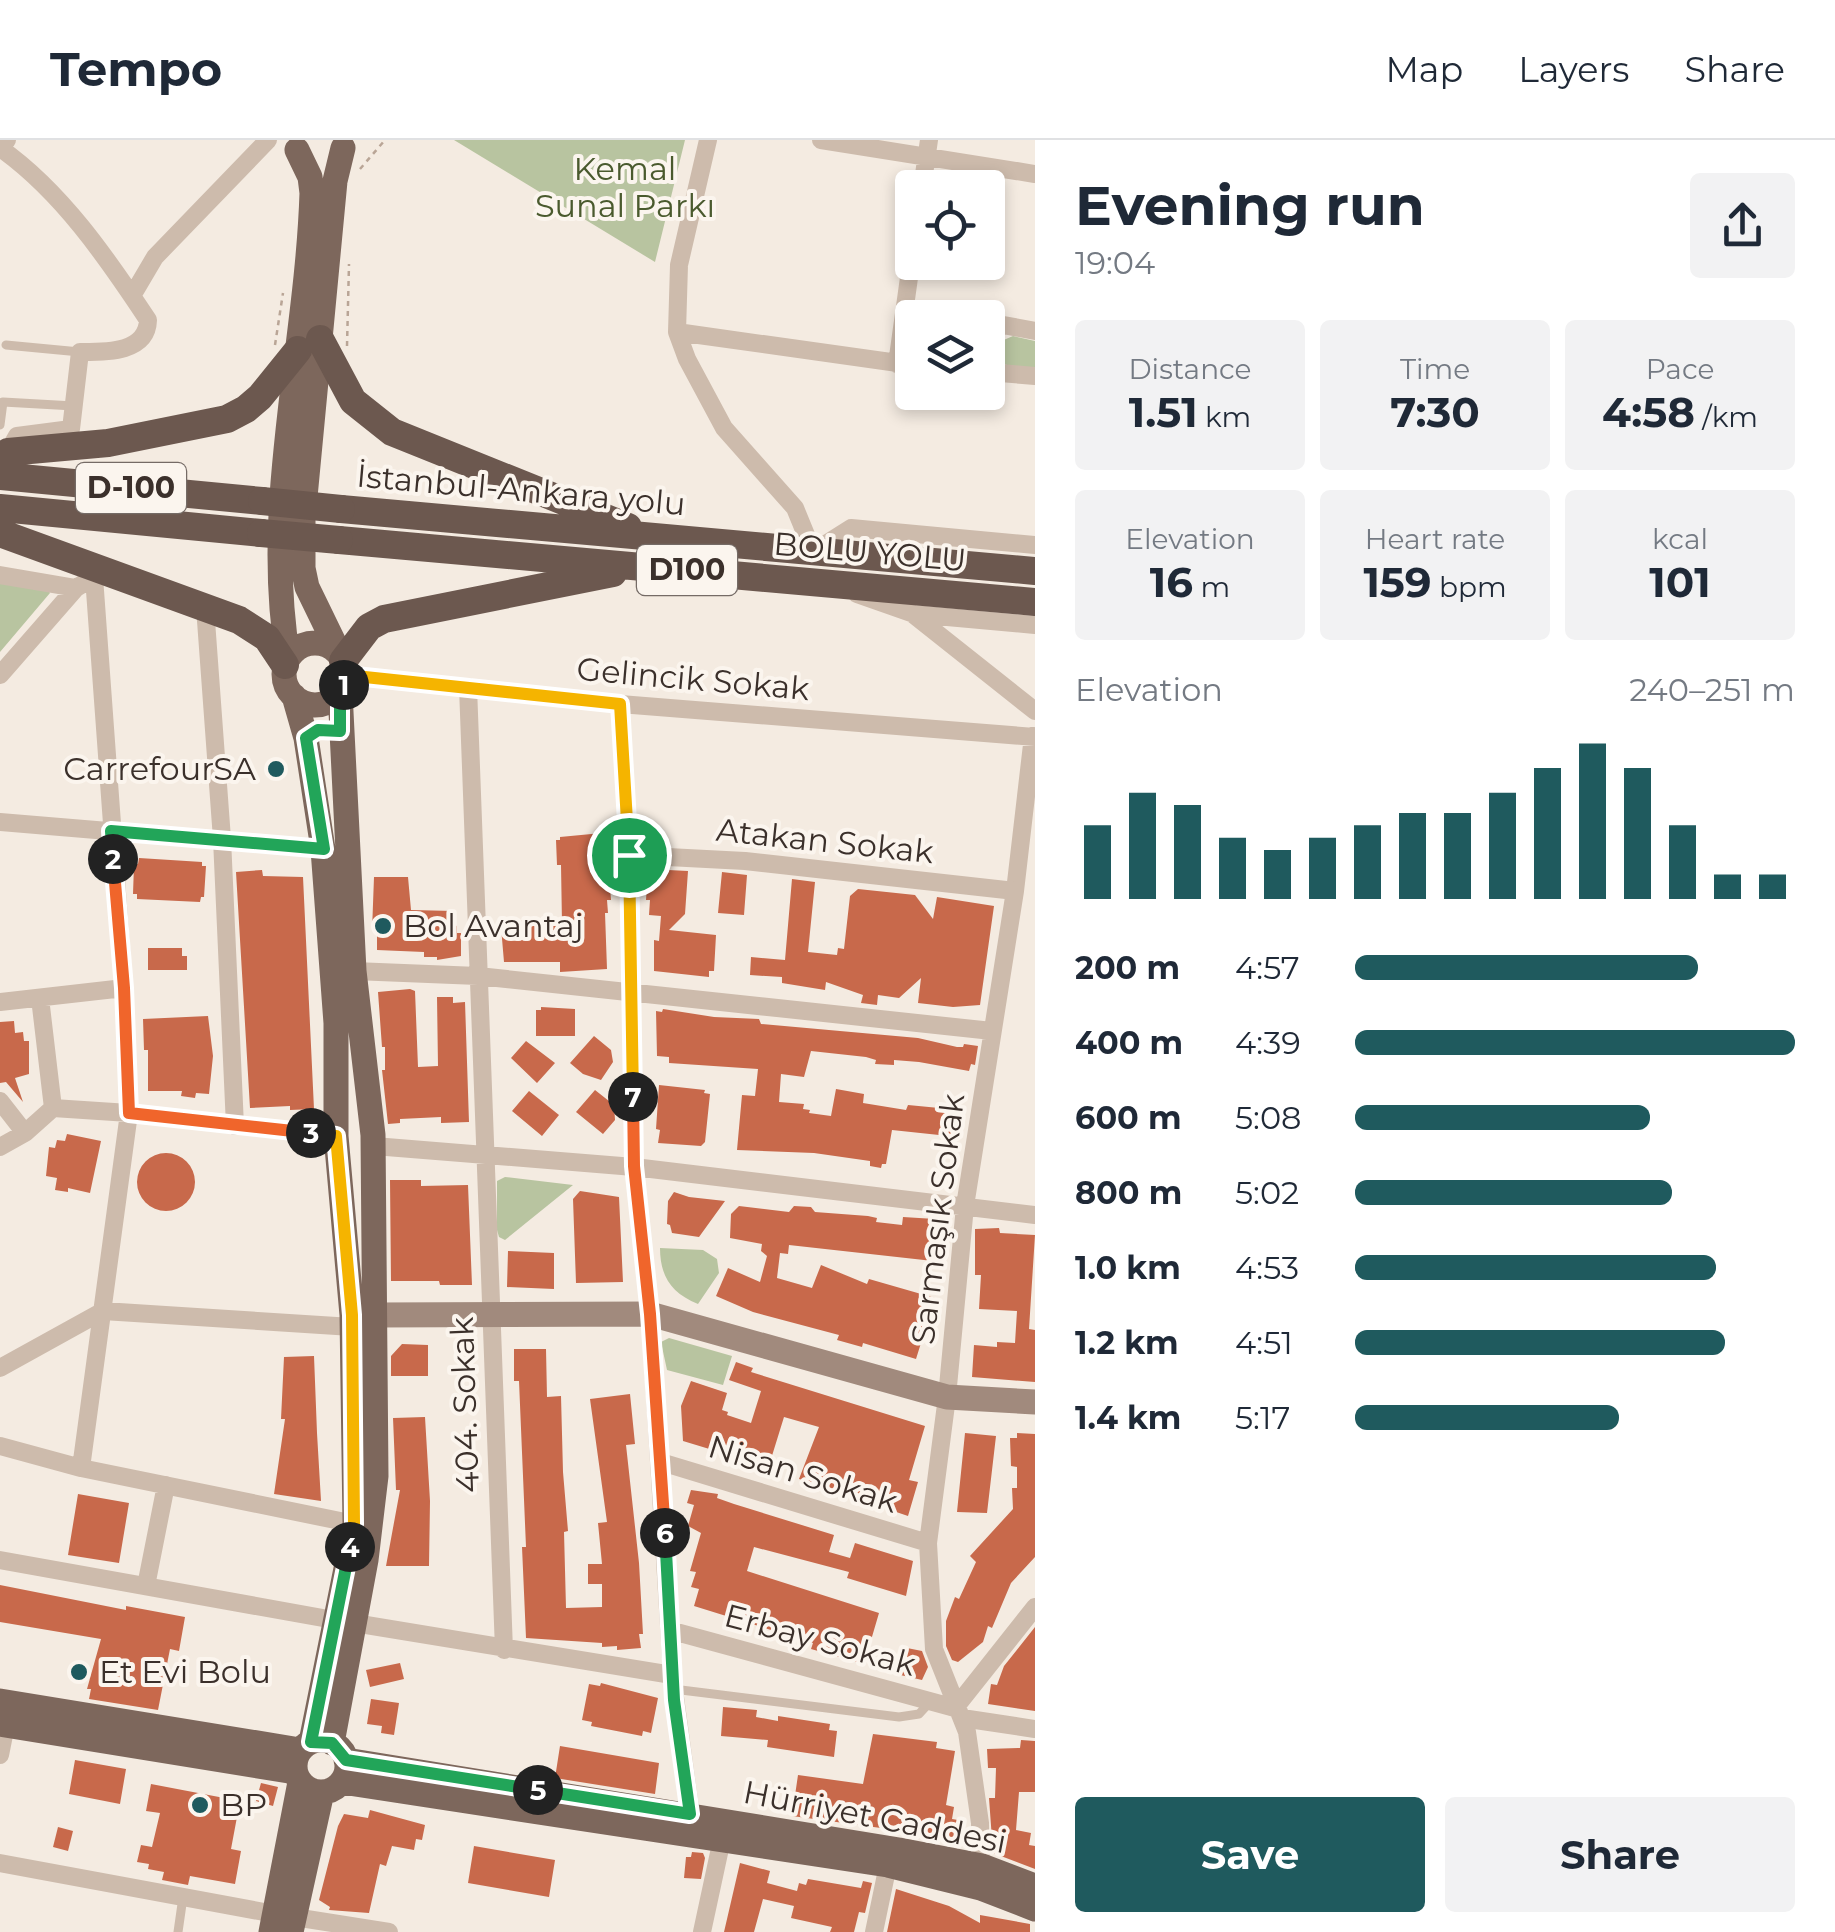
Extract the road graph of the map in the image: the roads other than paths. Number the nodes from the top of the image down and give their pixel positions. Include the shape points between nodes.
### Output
1 (7, 140) edge
2 (268, 140) edge
3 (708, 140) edge
4 (821, 140) edge
5 (349, 144) edge
6 (289, 145) edge
7 (928, 148) edge
8 (1035, 174) edge
9 (132, 296) junction
10 (1005, 325) edge
11 (1035, 330) edge
12 (677, 332) junction
13 (6, 346) dead end
14 (310, 348) junction
15 (80, 352) junction
16 (895, 363) edge
17 (1005, 373) edge
18 (1035, 376) edge
19 (2, 402) edge
20 (74, 406) junction
21 (2, 454) edge
22 (0, 508) edge
23 (268, 517) junction
24 (8, 538) edge
25 (657, 538) junction
26 (339, 540) joint
27 (1035, 545) edge
28 (813, 552) junction
29 (647, 567) junction
30 (1035, 571) edge
31 (95, 572) junction
32 (0, 576) edge
33 (829, 584) junction
34 (76, 588) junction
35 (1035, 602) edge
36 (204, 607) junction
37 (914, 614) junction
38 (1035, 625) edge
39 (287, 662) junction
40 (343, 671) junction
41 (0, 674) edge
42 (468, 687) junction
43 (294, 696) junction
44 (620, 704) junction
45 (1035, 711) edge
46 (340, 731) junction
47 (1034, 737) edge
48 (306, 738) junction
49 (0, 822) edge
50 (111, 831) junction
51 (222, 839) junction
52 (324, 849) junction
53 (629, 855) junction
54 (1016, 891) junction
55 (354, 971) junction
56 (478, 976) junction
57 (124, 988) junction
58 (630, 993) junction
59 (40, 998) junction
60 (0, 1002) edge
61 (992, 1031) junction
62 (0, 1101) edge
63 (53, 1108) junction
64 (129, 1113) junction
65 (235, 1126) junction
66 (25, 1133) junction
67 (336, 1136) junction
68 (0, 1146) edge
69 (374, 1146) junction
70 (487, 1158) junction
71 (634, 1166) junction
72 (965, 1206) junction
73 (1035, 1215) edge
74 (103, 1311) junction
75 (650, 1314) junction
76 (376, 1315) junction
77 (491, 1315) junction
78 (352, 1327) junction
79 (0, 1368) edge
80 (947, 1397) junction
81 (1035, 1402) edge
82 (0, 1446) edge
83 (661, 1462) junction
84 (81, 1468) junction
85 (166, 1485) junction
86 (354, 1524) junction
87 (928, 1543) junction
88 (0, 1560) edge
89 (146, 1586) junction
90 (1035, 1607) edge
91 (344, 1622) junction
92 (670, 1630) junction
93 (504, 1650) junction
94 (673, 1682) junction
95 (931, 1701) junction
96 (958, 1713) junction
97 (2, 1716) edge
98 (1035, 1729) edge
99 (0, 1755) edge
100 (318, 1765) junction
101 (690, 1814) junction
102 (722, 1839) junction
103 (0, 1863) edge
104 (888, 1865) junction
105 (981, 1877) junction
106 (1035, 1886) edge
107 (183, 1897) junction
108 (1035, 1909) edge
109 (283, 1924) edge
110 (378, 1931) edge
111 (178, 1932) edge
112 (702, 1932) edge
113 (874, 1932) edge

1 - 9 street via 0,148 65,208
2 - 9 street via 155,257
3 - 12 street via 679,266
4 - 7 street
5 - 6 main road via 320,154
5 - 14 main road via 335,181
6 - 14 main road via 312,187
7 - 8 street
9 - 15 street via 148,320 140,341
10 - 11 street
12 - 16 street
12 - 28 street via 724,428 794,508
13 - 15 lane
14 - 21 highway via 227,420
14 - 23 main road
14 - 25 highway via 353,402 392,432
14 - 40 main road via 303,568
15 - 20 street
17 - 18 street
19 - 20 lane
19 - 21 lane
20 - 21 street via 71,429 17,436
21 - 23 highway, İstanbul-Ankara yolu / D-100
22 - 23 highway, D-100
23 - 25 highway, İstanbul-Ankara yolu / D100, bridge via 341,509
23 - 26 highway, İstanbul-Ankara yolu / D100, bridge
23 - 39 main road
24 - 31 highway
25 - 28 highway, İstanbul-Ankara yolu / D100
26 - 29 highway, BOLU YOLU / D100
27 - 28 street via 851,528
28 - 30 highway, İstanbul-Ankara yolu / D100
29 - 33 highway, BOLU YOLU / D100
29 - 40 highway via 384,619 368,627
31 - 34 street
31 - 36 highway
31 - 50 street
32 - 34 street
33 - 35 highway, BOLU YOLU / D100
33 - 37 street
34 - 41 street
36 - 39 highway via 261,632
36 - 51 street
37 - 38 street
37 - 45 street
39 - 40 main road via 299,647 314,643 329,646
39 - 43 main road via 284,678
40 - 42 street, Gelincik Sokak
40 - 43 main road via 330,701 318,705
40 - 46 main road
42 - 44 street, Gelincik Sokak
42 - 56 street, 404. Sokak
43 - 48 main road
44 - 47 street, Gelincik Sokak
44 - 53 street
46 - 48 main road via 318,730
46 - 55 main road
47 - 54 street, Sarmaşık Sokak
48 - 52 main road
49 - 50 street
50 - 51 street
50 - 57 street
51 - 52 street
51 - 65 street
52 - 67 main road
53 - 54 street, Atakan Sokak
53 - 58 street
54 - 61 street, Sarmaşık Sokak
55 - 56 street
55 - 69 main road
56 - 58 street
56 - 70 street, 404. Sokak
57 - 59 street
57 - 64 street
58 - 61 street
58 - 71 street
59 - 60 street
59 - 63 street
61 - 72 street, Sarmaşık Sokak
62 - 66 street
63 - 64 street
63 - 66 street
64 - 65 street
64 - 74 street
65 - 67 street
66 - 68 street
67 - 78 main road
69 - 70 street
69 - 76 main road
70 - 71 street
70 - 77 street, 404. Sokak
71 - 72 street
71 - 75 street
72 - 73 street
72 - 80 street, Sarmaşık Sokak
74 - 78 street
74 - 79 street
74 - 84 street
75 - 77 main road
75 - 80 main road
75 - 83 street
76 - 77 main road
76 - 91 main road via 373,1522
77 - 93 street, 404. Sokak
78 - 86 main road
80 - 81 main road
80 - 87 street, Sarmaşık Sokak
82 - 84 street
83 - 87 street, Nisan Sokak
83 - 92 street
84 - 85 street
85 - 86 street
85 - 89 street
86 - 91 main road
87 - 96 street, Sarmaşık Sokak via 934,1649
88 - 89 street
89 - 91 street
90 - 96 street
91 - 93 street
91 - 100 main road
92 - 94 street
92 - 95 street, Erbay Sokak
93 - 94 street
94 - 95 lane via 899,1717 919,1714
94 - 101 street
95 - 96 street, Erbay Sokak
96 - 98 street, Erbay Sokak
96 - 105 street, Sarmaşık Sokak via 967,1732 980,1823
97 - 99 street
97 - 100 main road, Hürriyet Caddesi
100 - 101 main road, Hürriyet Caddesi
100 - 102 main road, Hürriyet Caddesi
100 - 109 main road
101 - 105 main road, Hürriyet Caddesi
102 - 104 main road, Hürriyet Caddesi
102 - 112 street
103 - 107 street
104 - 105 main road, Hürriyet Caddesi
104 - 113 street
105 - 106 main road, Hürriyet Caddesi
105 - 108 main road, Hürriyet Caddesi
107 - 109 street
107 - 111 lane
109 - 110 street

